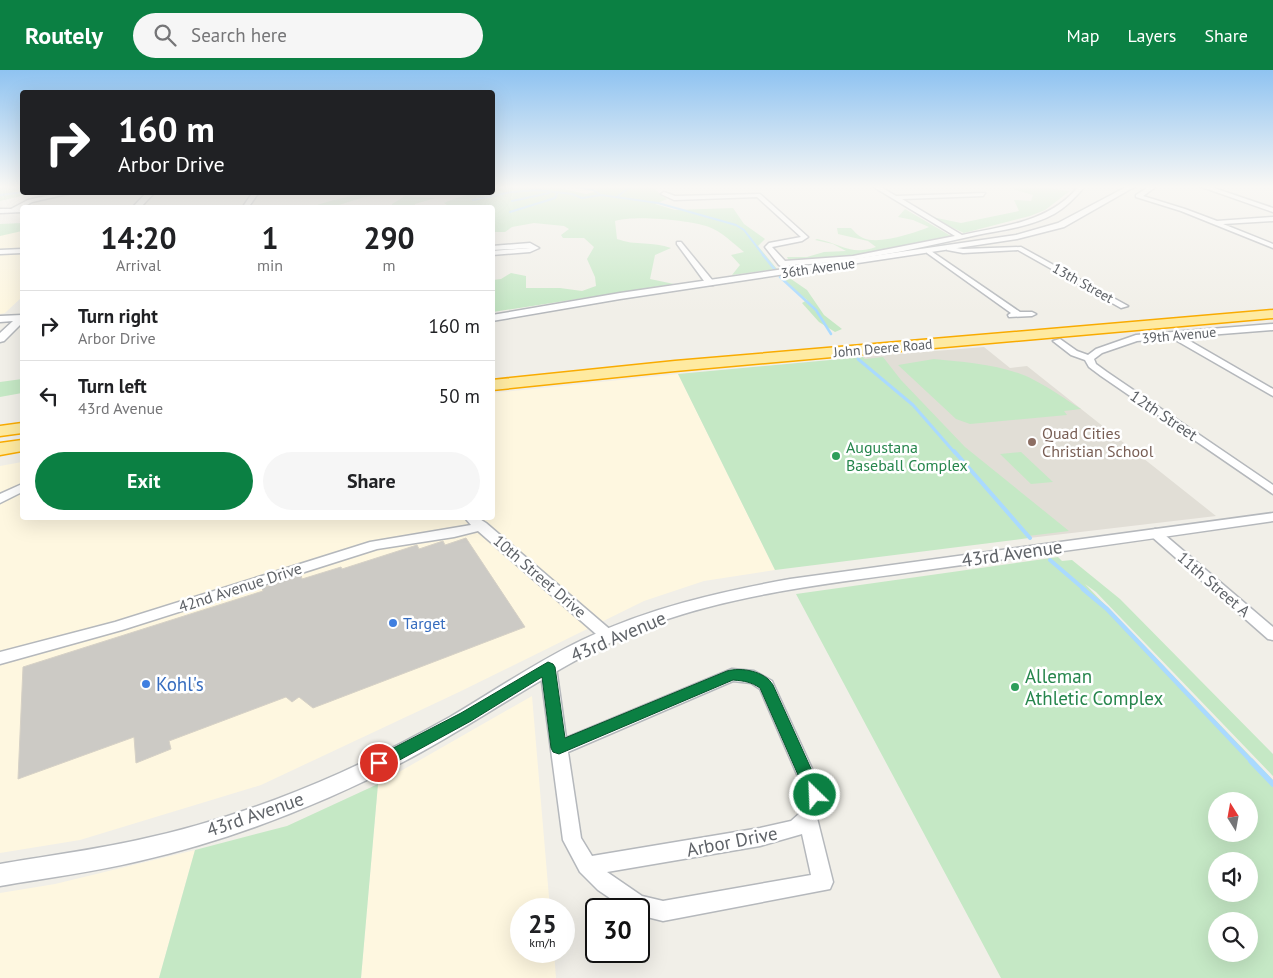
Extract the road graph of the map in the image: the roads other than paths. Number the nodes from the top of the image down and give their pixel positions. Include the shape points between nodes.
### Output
1 (796, 228) edge
2 (946, 228) edge
3 (995, 228) edge
4 (1050, 228) edge
5 (1229, 228) edge
6 (961, 237) junction
7 (679, 243) dead end
8 (1273, 246) edge
9 (495, 248) edge
10 (949, 249) junction
11 (20, 250) edge
12 (0, 252) edge
13 (495, 252) edge
14 (928, 252) junction
15 (782, 262) junction
16 (792, 271) junction
17 (710, 283) junction
18 (1273, 304) edge
19 (1136, 305) dead end
20 (1124, 306) junction
21 (20, 307) edge
22 (1111, 308) dead end
23 (1032, 314) dead end
24 (1273, 314) edge
25 (1019, 315) junction
26 (1007, 316) dead end
27 (20, 318) edge
28 (495, 318) edge
29 (4, 319) edge
30 (20, 320) edge
31 (0, 326) edge
32 (1273, 326) edge
33 (1174, 335) junction
34 (0, 339) edge
35 (1058, 341) dead end
36 (1089, 358) junction
37 (495, 372) edge
38 (495, 384) edge
39 (1273, 393) edge
40 (20, 430) edge
41 (0, 433) edge
42 (20, 446) edge
43 (0, 449) edge
44 (20, 489) edge
45 (1273, 490) edge
46 (0, 499) edge
47 (1273, 517) edge
48 (477, 522) edge
49 (1155, 533) junction
50 (1273, 635) edge
51 (608, 636) junction
52 (0, 658) edge
53 (548, 667) junction
54 (559, 748) junction
55 (808, 818) junction
56 (587, 866) junction
57 (0, 875) edge

1 - 15 street via 805,237 768,247
2 - 6 street
3 - 6 street
4 - 10 street, 36th Avenue
5 - 8 street
6 - 15 street via 838,261
7 - 17 street
9 - 13 street via 530,245 536,248
10 - 14 street, 36th Avenue
10 - 20 street, 13th Street via 956,252 1015,248 1026,251
11 - 12 street
14 - 16 street, 36th Avenue
14 - 25 street
15 - 16 street
16 - 17 street, 36th Avenue
17 - 28 street, 36th Avenue
18 - 37 highway, John Deere Road via 724,349
19 - 20 street, 13th Street
20 - 22 street, 13th Street
21 - 29 street
23 - 25 street
24 - 38 highway, John Deere Road
25 - 26 street
27 - 29 street
29 - 31 street
30 - 34 street
32 - 33 street, 39th Avenue
33 - 36 street, 39th Avenue via 1129,340
33 - 39 street
35 - 36 street, 12th Street via 1074,353
36 - 45 street, 12th Street via 1092,365 1104,374
40 - 41 highway
42 - 43 highway
44 - 46 street
47 - 49 street, 43rd Avenue
48 - 51 street, 10th Street Drive
48 - 52 street, 42nd Avenue Drive via 454,533 375,546 117,626
49 - 50 street, 11th Street A
49 - 51 street, 43rd Avenue via 739,593
51 - 53 street, 43rd Avenue
53 - 54 street
53 - 57 street, 43rd Avenue via 415,745 298,800 172,842
54 - 55 street via 732,675 754,676 766,685 815,795
54 - 56 street via 572,840
55 - 56 street, Arbor Drive via 796,828 760,837
55 - 56 street via 823,882 663,911 638,905 605,884

